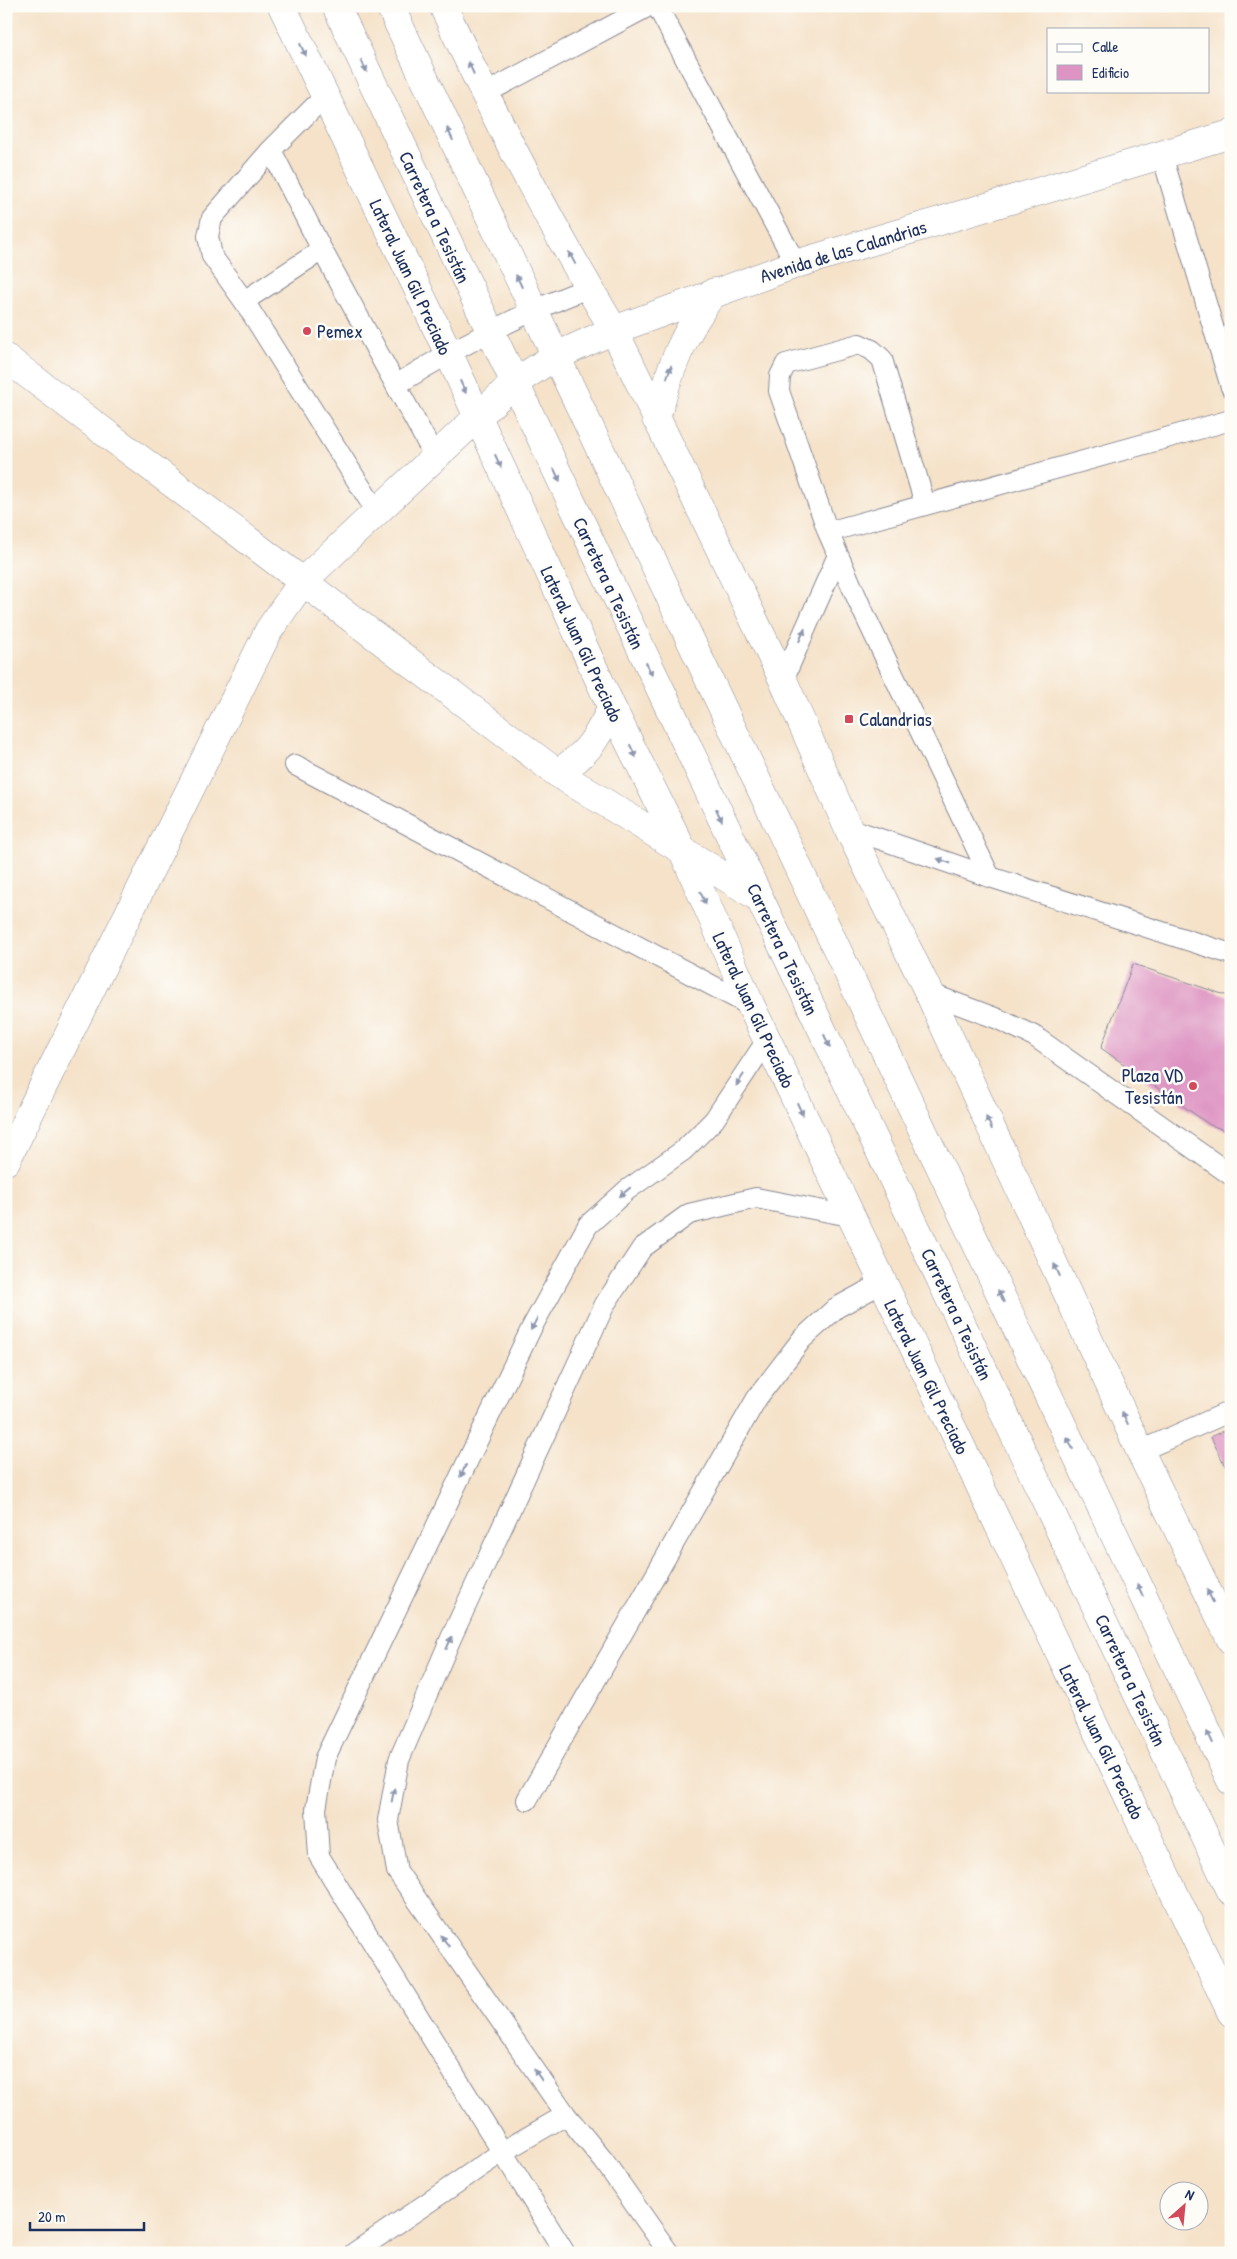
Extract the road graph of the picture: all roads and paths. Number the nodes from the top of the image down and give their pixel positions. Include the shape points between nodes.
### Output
1 (282, 6) edge
2 (336, 6) edge
3 (390, 6) edge
4 (443, 6) edge
5 (649, 6) edge
6 (657, 6) edge
7 (484, 94) junction
8 (325, 96) junction
9 (1231, 134) edge
10 (271, 150) junction
11 (1162, 155) junction
12 (322, 250) junction
13 (796, 264) junction
14 (588, 288) junction
15 (714, 292) junction
16 (244, 301) junction
17 (532, 310) junction
18 (614, 330) junction
19 (489, 331) junction
20 (448, 352) junction
21 (554, 357) junction
22 (6, 358) edge
23 (514, 383) junction
24 (396, 385) junction
25 (1231, 387) edge
26 (477, 417) junction
27 (656, 419) junction
28 (1231, 420) edge
29 (435, 457) junction
30 (925, 504) junction
31 (376, 511) junction
32 (828, 532) junction
33 (838, 555) junction
34 (303, 582) junction
35 (783, 680) junction
36 (612, 708) junction
37 (295, 765) dead end
38 (557, 773) junction
39 (848, 828) junction
40 (682, 849) junction
41 (990, 877) junction
42 (758, 898) junction
43 (1231, 954) edge
44 (929, 993) junction
45 (751, 1006) junction
46 (767, 1040) junction
47 (6, 1161) edge
48 (1231, 1175) edge
49 (850, 1216) junction
50 (882, 1282) junction
51 (1231, 1411) edge
52 (1140, 1451) junction
53 (1231, 1640) edge
54 (1231, 1781) edge
55 (526, 1800) dead end
56 (1231, 1890) edge
57 (1231, 2012) edge
58 (566, 2115) junction
59 (502, 2152) junction
60 (354, 2253) edge
61 (565, 2253) edge
62 (669, 2253) edge

1 -> 8 main road, Lateral Juan Gil Preciado
2 -> 19 main road, Carretera a Tesistán
17 -> 3 main road
7 -> 4 main road
5 - 7 lane
6 - 13 lane
14 -> 7 main road
8 - 10 lane
8 - 20 main road, Lateral Juan Gil Preciado
9 - 11 main road, Avenida de las Calandrias
10 - 12 lane
10 - 16 lane via 212,218 208,236 212,256
11 - 13 main road, Avenida de las Calandrias
11 - 25 lane
12 - 16 lane
12 - 24 lane
13 - 15 main road, Avenida de las Calandrias
14 - 17 lane
14 - 18 main road
15 - 18 main road, Avenida de las Calandrias
27 -> 15 main road via 669,372 683,339
16 - 31 lane
17 - 19 lane
17 - 21 main road
18 - 21 main road, Avenida de las Calandrias
18 - 27 main road
19 - 20 lane
19 - 23 main road, Carretera a Tesistán
20 - 24 lane
20 -> 26 main road, Lateral Juan Gil Preciado
21 - 23 main road, Avenida de las Calandrias
54 -> 21 main road
22 - 34 main road
23 - 26 main road, Avenida de las Calandrias
23 -> 42 main road, Carretera a Tesistán
24 - 29 lane
26 - 29 main road, Avenida de las Calandrias
26 -> 36 main road, Lateral Juan Gil Preciado
27 - 35 main road
28 - 30 lane
29 - 31 main road, Avenida de las Calandrias
30 - 32 lane
30 - 32 lane via 882,360 859,344 786,364 778,391
31 - 34 main road, Avenida de las Calandrias
32 - 33 lane
35 -> 33 lane
33 - 41 lane
34 - 38 main road
34 - 47 main road, Avenida de las Calandrias via 269,630
35 - 39 main road
36 - 38 main road via 594,742 577,761
36 -> 40 main road, Lateral Juan Gil Preciado
37 - 45 lane
38 - 40 main road
41 -> 39 lane
39 - 44 main road
40 - 42 main road
40 -> 45 main road, Lateral Juan Gil Preciado
41 - 43 lane
42 -> 56 main road, Carretera a Tesistán
44 - 48 lane via 1034,1036
52 -> 44 main road
45 - 46 main road, Lateral Juan Gil Preciado
46 -> 49 main road, Lateral Juan Gil Preciado
46 -> 59 lane via 714,1120 684,1150 627,1190 588,1225 532,1328 325,1758 316,1809 319,1856
49 - 50 main road, Lateral Juan Gil Preciado
58 -> 49 lane via 397,1872 388,1820 399,1760 450,1638 605,1304 642,1248 689,1214 756,1198
50 - 55 lane via 836,1308 816,1326 802,1339 757,1398
50 - 57 main road, Lateral Juan Gil Preciado
51 - 52 lane
53 -> 52 main road
58 - 59 lane
58 - 62 lane via 604,2161
59 - 60 lane
59 - 61 lane

